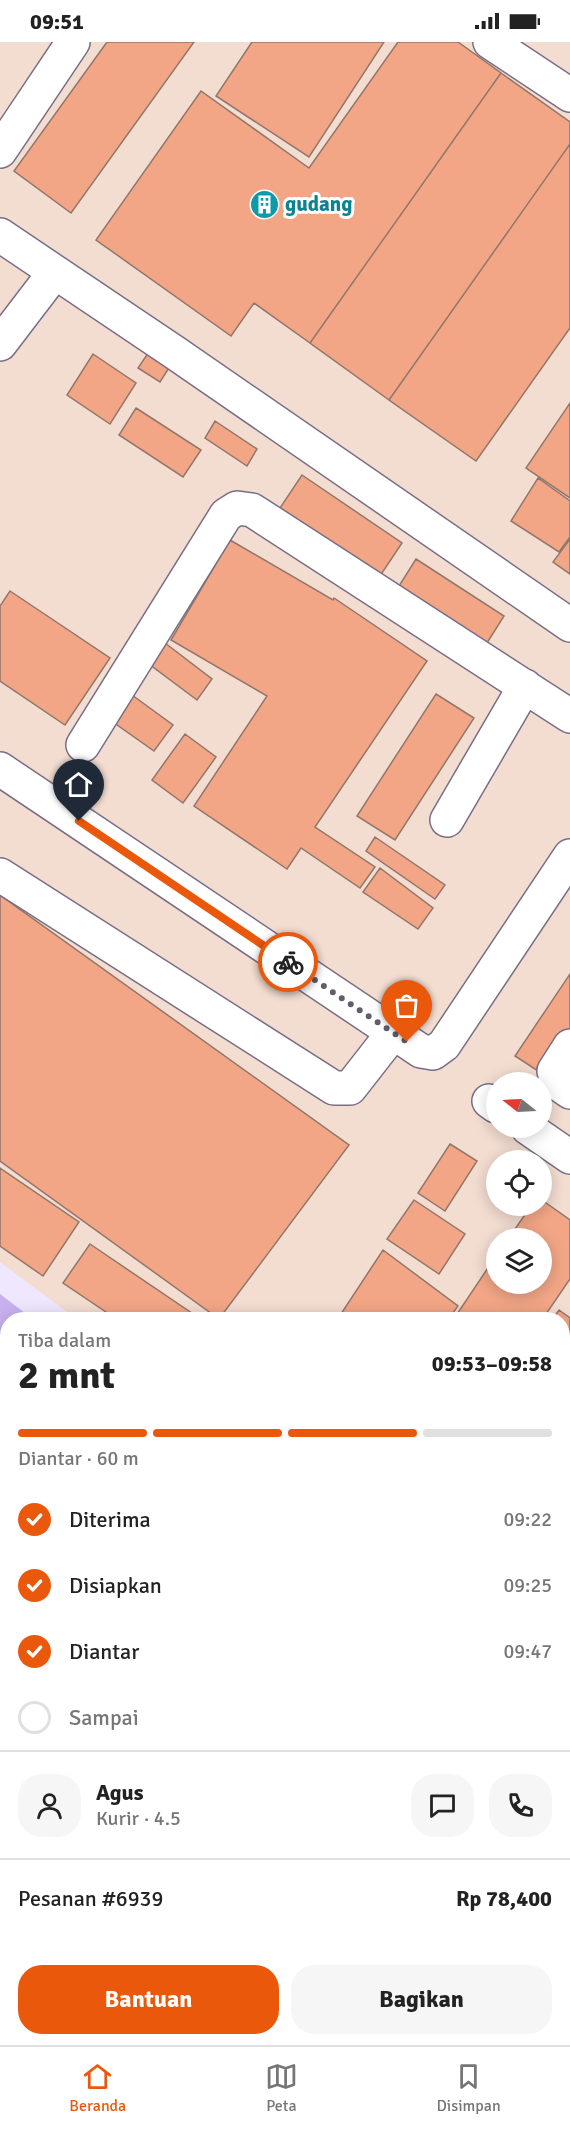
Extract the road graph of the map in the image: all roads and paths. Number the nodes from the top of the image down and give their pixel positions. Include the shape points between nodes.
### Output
1 (73, 42) edge
2 (490, 42) edge
3 (570, 95) edge
4 (0, 151) edge
5 (0, 235) edge
6 (55, 272) junction
7 (0, 344) edge
8 (570, 625) edge
9 (525, 686) junction
10 (570, 716) edge
11 (83, 745) dead end
12 (0, 769) edge
13 (447, 820) dead end
14 (570, 856) edge
15 (0, 875) edge
16 (393, 1033) junction
17 (570, 1046) edge
18 (570, 1092) edge
19 (542, 1138) edge
20 (570, 1157) edge

1 - 4 street
2 - 3 street
5 - 6 street
6 - 7 street
6 - 8 street
9 - 10 street
9 - 11 street via 252,510 237,508 226,515
9 - 13 street
12 - 16 street
14 - 16 street via 444,1045 433,1053 421,1051
15 - 16 street via 334,1088 350,1088
17 - 18 street via 554,1071 557,1083
19 - 20 street

